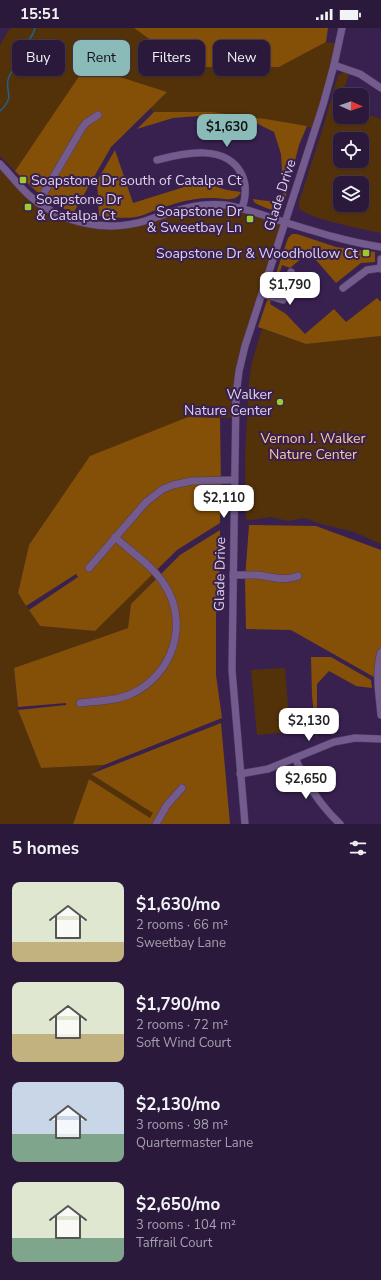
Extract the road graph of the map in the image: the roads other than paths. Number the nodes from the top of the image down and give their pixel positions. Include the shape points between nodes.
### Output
1 (342, 28) edge
2 (334, 65) junction
3 (381, 88) edge
4 (98, 115) dead end
5 (157, 160) dead end
6 (0, 164) edge
7 (38, 203) junction
8 (242, 208) junction
9 (285, 222) junction
10 (381, 247) edge
11 (381, 259) edge
12 (381, 268) edge
13 (291, 272) dead end
14 (343, 288) dead end
15 (262, 294) junction
16 (234, 480) junction
17 (115, 537) junction
18 (89, 568) dead end
19 (233, 574) junction
20 (298, 576) dead end
21 (381, 652) edge
22 (80, 703) dead end
23 (381, 715) edge
24 (381, 739) edge
25 (295, 758) junction
26 (240, 774) junction
27 (182, 788) dead end
28 (156, 824) edge
29 (245, 824) edge
30 (340, 824) edge

1 - 2 street, Glade Drive
2 - 3 street via 360,74
2 - 9 street, Glade Drive
4 - 7 street via 82,128
5 - 8 street via 194,153 225,158 236,166 244,179 246,194
6 - 7 street
7 - 8 street via 75,221 108,226 139,222 181,208 199,205
8 - 9 street
9 - 10 street
9 - 15 street, Glade Drive
11 - 12 street
12 - 14 street via 367,270
13 - 15 street via 283,300
15 - 16 street, Glade Drive via 239,371
16 - 17 street via 192,481 163,489 146,502
16 - 19 street, Glade Drive
17 - 18 street
17 - 22 street via 157,574 170,594 176,612 175,642 162,669 140,689 123,697
19 - 20 street via 283,579
19 - 26 street, Glade Drive via 233,687
21 - 23 street via 377,678
24 - 25 street via 355,738 334,742
25 - 26 street via 268,769
25 - 30 street via 312,792
26 - 29 street, Glade Drive
27 - 28 street via 167,805

